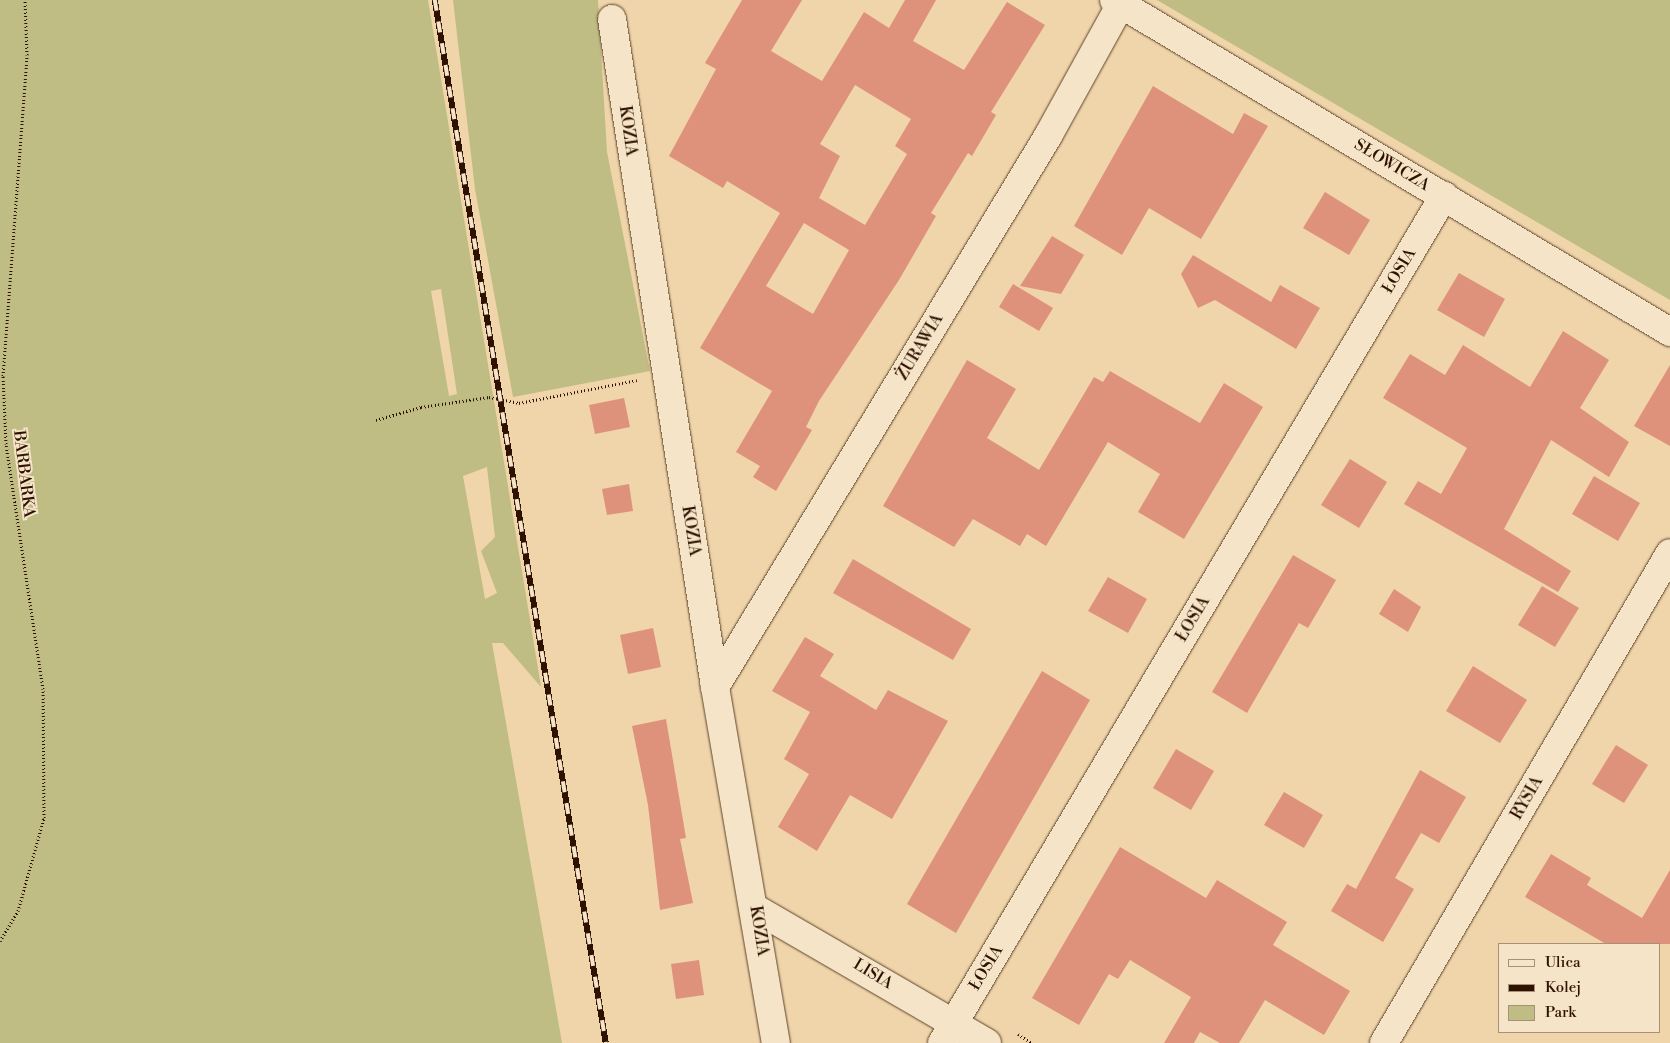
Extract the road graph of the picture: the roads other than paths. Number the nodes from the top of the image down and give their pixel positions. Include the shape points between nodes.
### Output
1 (1118, 2) edge
2 (612, 19) dead end
3 (1444, 196) junction
4 (1670, 332) edge
5 (1670, 553) edge
6 (715, 687) junction
7 (756, 909) junction
8 (948, 1033) edge
9 (776, 1043) edge
10 (988, 1043) edge
11 (1384, 1043) edge

1 - 3 street, SŁOWICZA
1 - 6 street, ŻURAWIA via 1048,136
2 - 6 street, KOZIA
3 - 4 street, SŁOWICZA
3 - 8 street, ŁOSIA
5 - 11 street, RYSIA
6 - 7 street, KOZIA
7 - 8 street, LISIA
7 - 9 street, KOZIA
8 - 10 street, LISIA

